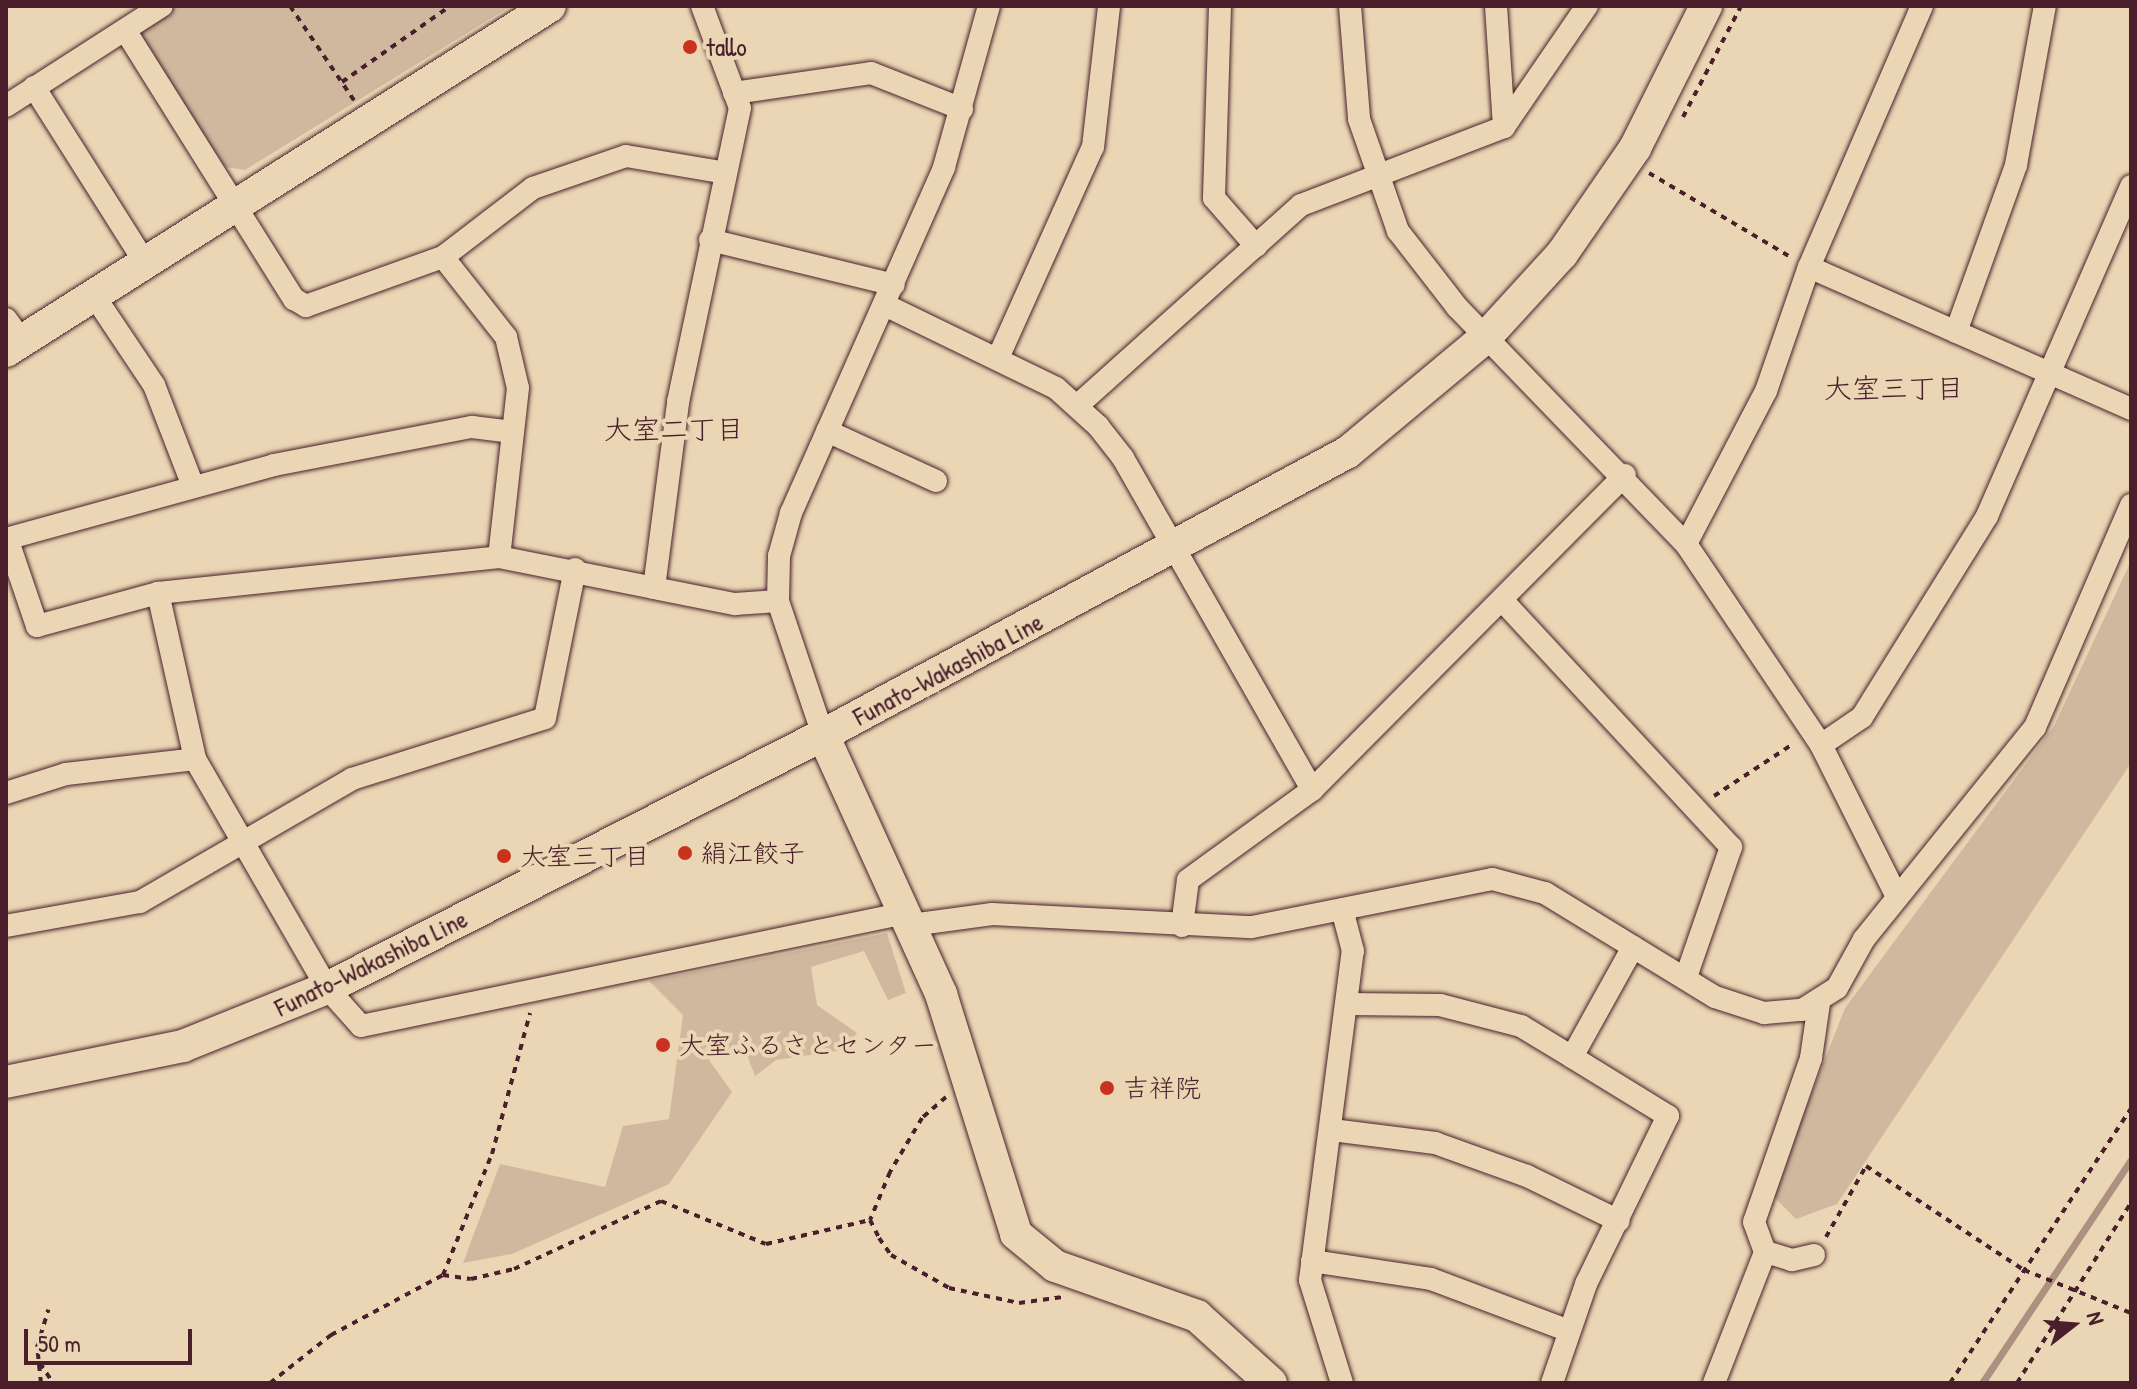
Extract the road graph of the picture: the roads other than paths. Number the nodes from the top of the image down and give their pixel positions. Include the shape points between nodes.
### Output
1 (162, 6) edge
2 (550, 6) edge
3 (702, 6) edge
4 (989, 6) edge
5 (1109, 6) edge
6 (1220, 6) edge
7 (1350, 6) edge
8 (1496, 6) edge
9 (1587, 6) edge
10 (1706, 6) edge
11 (1922, 6) edge
12 (2045, 6) edge
13 (125, 30) junction
14 (34, 87) junction
15 (734, 93) junction
16 (6, 106) edge
17 (962, 109) junction
18 (1504, 127) junction
19 (726, 173) junction
20 (1373, 176) junction
21 (2131, 186) edge
22 (235, 204) junction
23 (710, 240) junction
24 (1256, 246) junction
25 (443, 257) junction
26 (144, 261) junction
27 (1809, 267) junction
28 (93, 294) junction
29 (890, 295) junction
30 (1956, 332) junction
31 (1487, 336) junction
32 (11, 337) edge
33 (998, 358) junction
34 (2053, 374) junction
35 (1078, 405) junction
36 (2131, 409) edge
37 (827, 431) junction
38 (513, 432) junction
39 (1625, 475) junction
40 (936, 481) dead end
41 (193, 486) junction
42 (2131, 505) edge
43 (6, 538) edge
44 (1686, 544) junction
45 (1174, 550) junction
46 (499, 557) junction
47 (575, 569) junction
48 (654, 588) junction
49 (158, 593) junction
50 (1502, 600) junction
51 (778, 601) junction
52 (823, 735) junction
53 (1817, 738) junction
54 (195, 759) junction
55 (1312, 790) junction
56 (6, 793) edge
57 (243, 842) junction
58 (1897, 897) junction
59 (1342, 909) junction
60 (908, 919) junction
61 (6, 926) edge
62 (1182, 926) junction
63 (1633, 947) junction
64 (1686, 977) junction
65 (327, 988) junction
66 (1819, 1003) junction
67 (1348, 1004) junction
68 (1572, 1057) junction
69 (6, 1082) edge
70 (1332, 1130) junction
71 (1619, 1221) junction
72 (1765, 1252) junction
73 (1814, 1255) road end
74 (1312, 1261) junction
75 (1569, 1331) junction
76 (1271, 1383) edge
77 (1342, 1383) edge
78 (1552, 1383) edge
79 (1714, 1383) edge

1 - 13 street
2 - 22 street
3 - 15 street
4 - 17 street
5 - 33 street via 1093,147
6 - 24 street via 1214,198
7 - 20 street via 1359,119
8 - 18 street
9 - 18 street
10 - 31 street, Funato-Wakashiba Line via 1601,202
11 - 27 street
12 - 30 street via 2016,165
13 - 14 street
13 - 22 street
14 - 16 street
14 - 26 street
15 - 17 street via 871,73
15 - 19 street via 740,108
17 - 29 street
18 - 20 street
19 - 23 street
19 - 25 street via 626,156 533,188
20 - 24 street via 1301,205
20 - 31 street via 1424,271
21 - 34 street
22 - 25 street via 306,306
22 - 26 street
23 - 29 street
23 - 48 street via 678,402
24 - 35 street
25 - 38 street via 506,337 518,388
26 - 28 street
27 - 30 street
27 - 44 street via 1766,391
28 - 32 street
28 - 41 street via 154,385
29 - 33 street
29 - 37 street
30 - 34 street
31 - 39 street
31 - 45 street, Funato-Wakashiba Line via 1348,452
33 - 35 street
34 - 36 street
34 - 53 street via 1987,516 1862,717
35 - 45 street via 1123,458
37 - 40 street
37 - 51 street via 791,513
38 - 41 street via 472,427
38 - 46 street
39 - 44 street
39 - 50 street
41 - 43 street
42 - 58 street via 2035,727
43 - 49 street via 37,626
44 - 53 street
45 - 52 street, Funato-Wakashiba Line
45 - 55 street
46 - 47 street
46 - 49 street
47 - 48 street
47 - 57 street via 545,718 352,779
48 - 51 street via 735,604
49 - 54 street
50 - 55 street
50 - 64 street via 1731,847
51 - 52 street
52 - 60 street
52 - 65 street, Funato-Wakashiba Line
53 - 58 street
54 - 56 street via 66,774
54 - 57 street
55 - 62 street via 1188,880
57 - 61 street via 140,902
57 - 65 street
58 - 66 street
59 - 62 street via 1287,924
59 - 63 street via 1492,879 1545,893
59 - 67 street via 1353,951
60 - 62 street via 992,914
60 - 65 street via 531,985 372,1026 361,1026
60 - 76 street via 1016,1234 1036,1256 1083,1278 1197,1316
63 - 64 street
63 - 68 street
64 - 66 street via 1715,997 1764,1013
65 - 69 street, Funato-Wakashiba Line via 183,1046
66 - 72 street via 1811,1058 1756,1211
67 - 68 street via 1440,1005 1521,1026
67 - 70 street
68 - 71 street via 1668,1116
70 - 71 street via 1435,1143 1527,1176
70 - 74 street
71 - 75 street
72 - 73 street via 1792,1260
72 - 79 street
74 - 75 street via 1431,1279
74 - 77 street via 1310,1280
75 - 78 street

